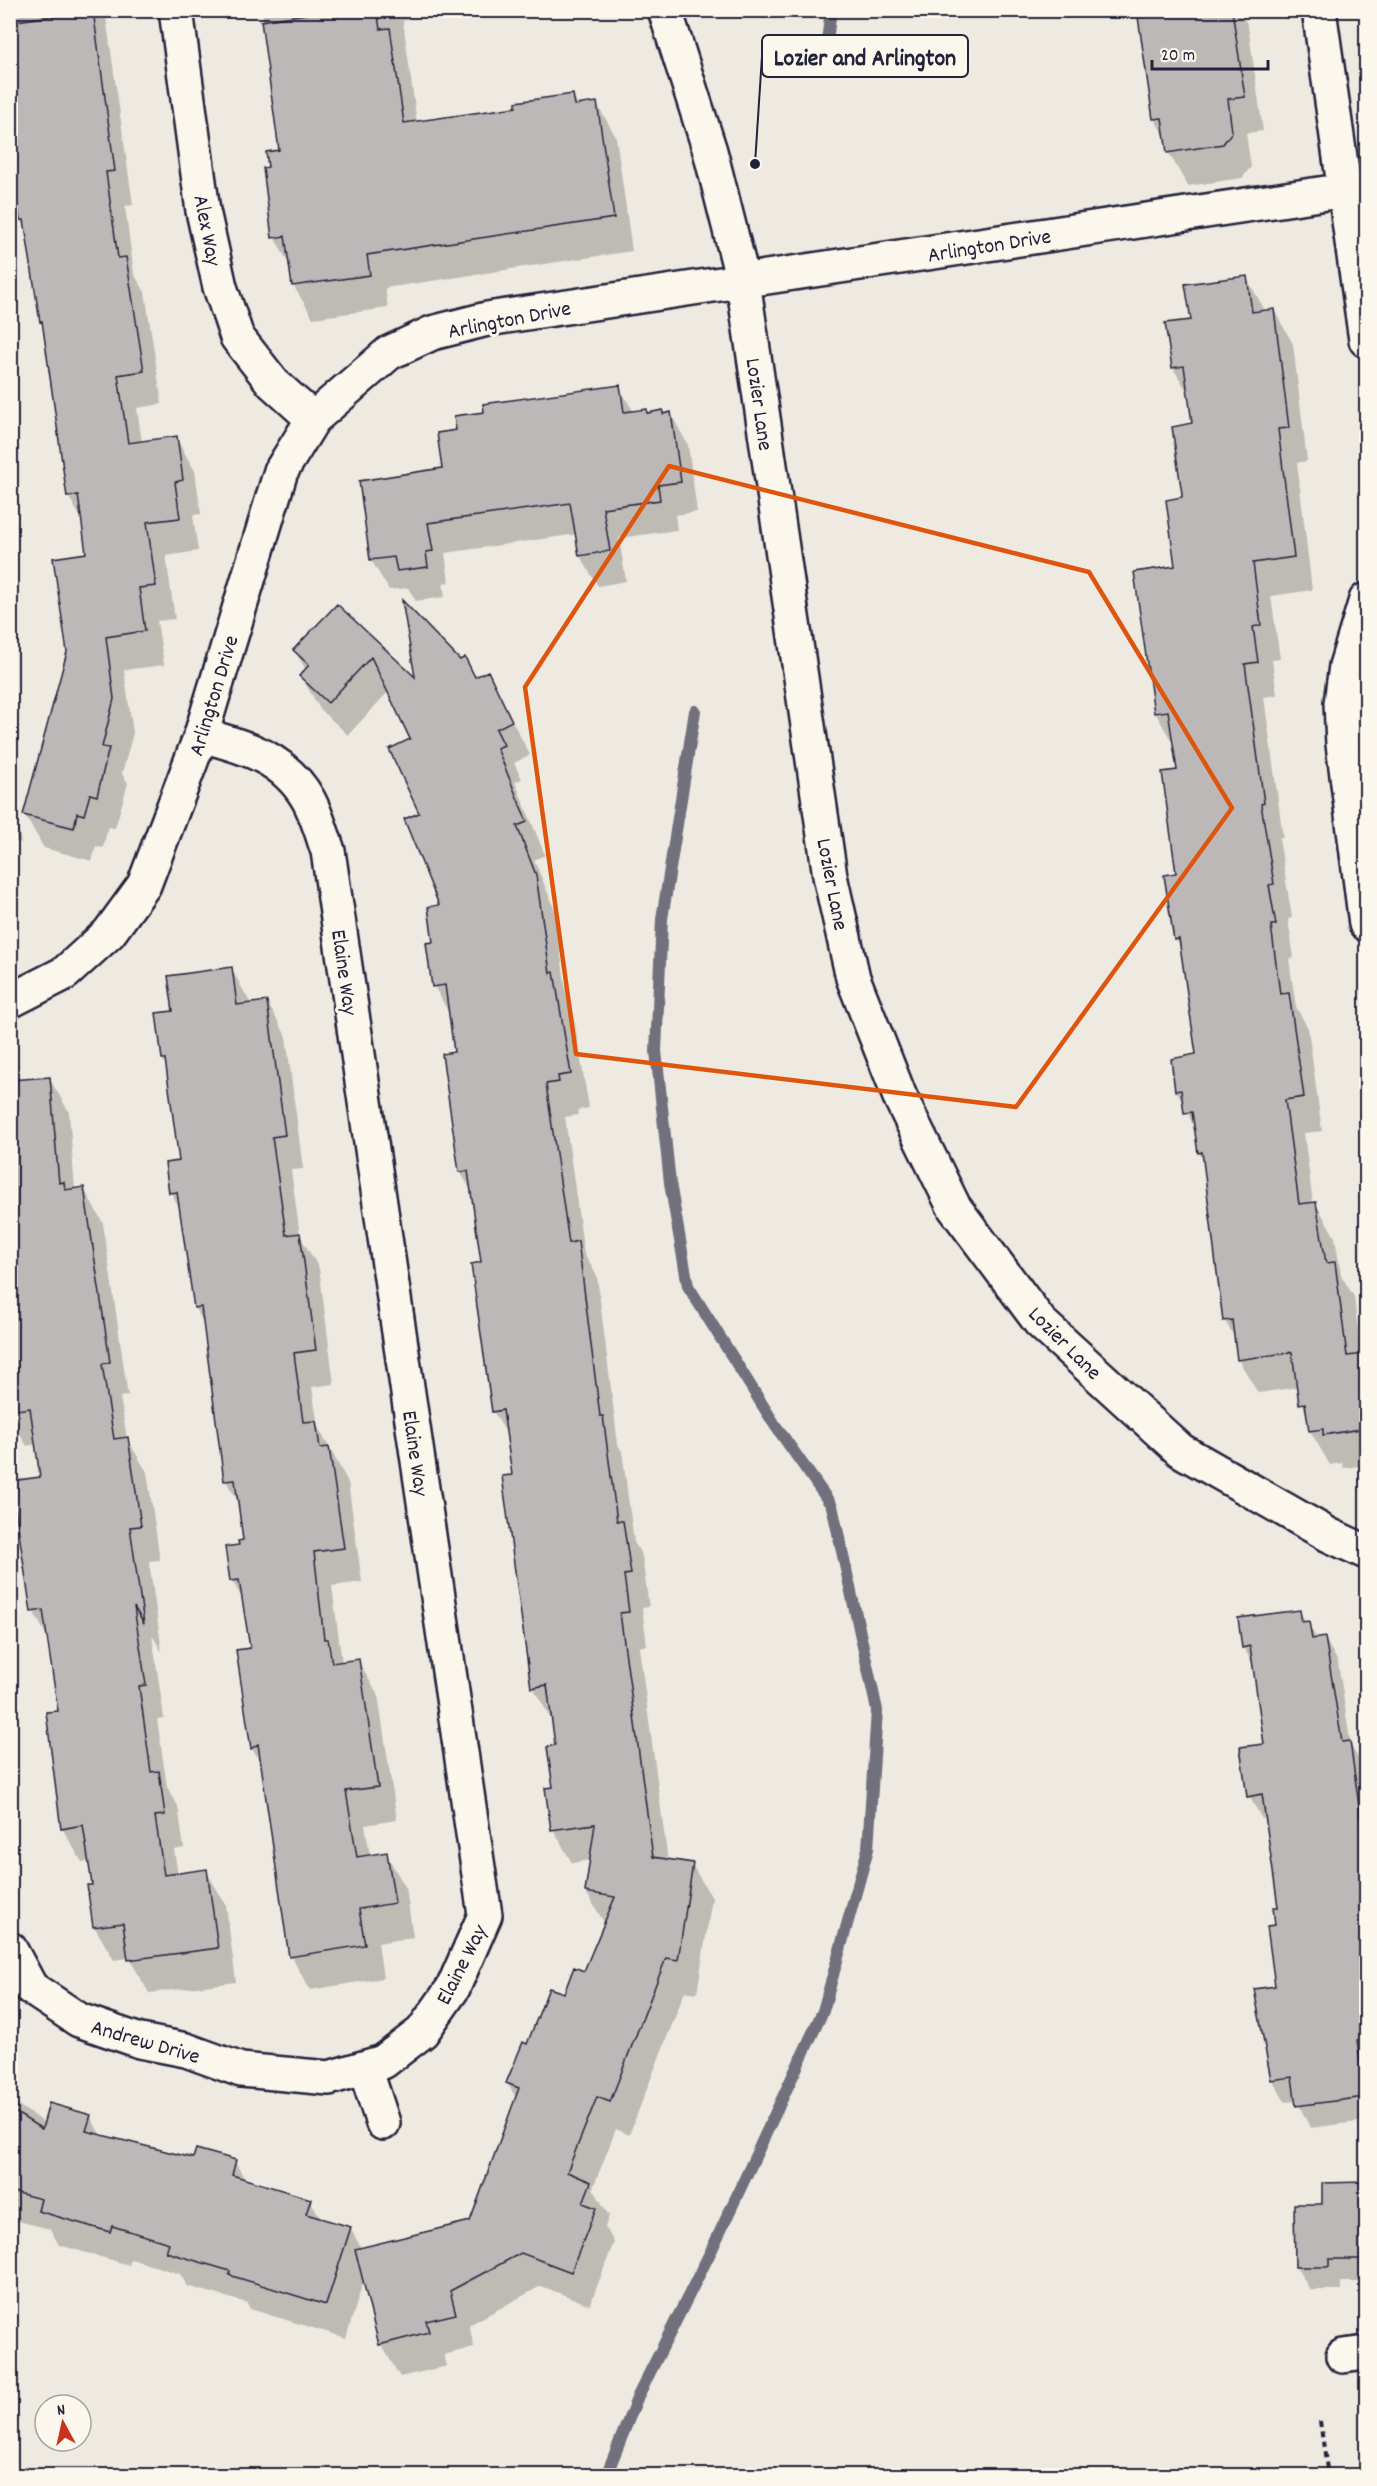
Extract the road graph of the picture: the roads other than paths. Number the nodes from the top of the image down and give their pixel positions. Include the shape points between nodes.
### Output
1 (176, 10) edge
2 (665, 10) edge
3 (1319, 10) edge
4 (1356, 189) edge
5 (743, 281) junction
6 (1366, 340) edge
7 (313, 419) junction
8 (1366, 600) edge
9 (1356, 668) edge
10 (201, 735) junction
11 (1366, 924) edge
12 (10, 1001) edge
13 (1366, 1552) edge
14 (10, 1949) edge
15 (365, 2068) junction
16 (241, 2070) joint
17 (383, 2123) dead end

1 - 7 street, Alex Way via 203,211 237,338 273,383
2 - 5 street, Lozier Lane via 710,151
3 - 4 street
4 - 5 street, Arlington Drive
4 - 6 street
5 - 7 street, Arlington Drive via 487,319 432,333 389,353
5 - 13 street, Lozier Lane via 830,876 853,978 900,1096 954,1207 1040,1322 1180,1450
7 - 10 street, Arlington Drive via 281,471
8 - 9 street
9 - 11 street via 1341,703
10 - 12 street, Arlington Drive via 144,885 109,933 65,973
10 - 15 street, Elaine Way via 245,746 285,768 308,799 328,851 485,1915 453,1988 422,2032 383,2062
14 - 16 street, Andrew Drive via 31,1988 79,2020
15 - 16 street, Elaine Way via 329,2078
15 - 17 street

